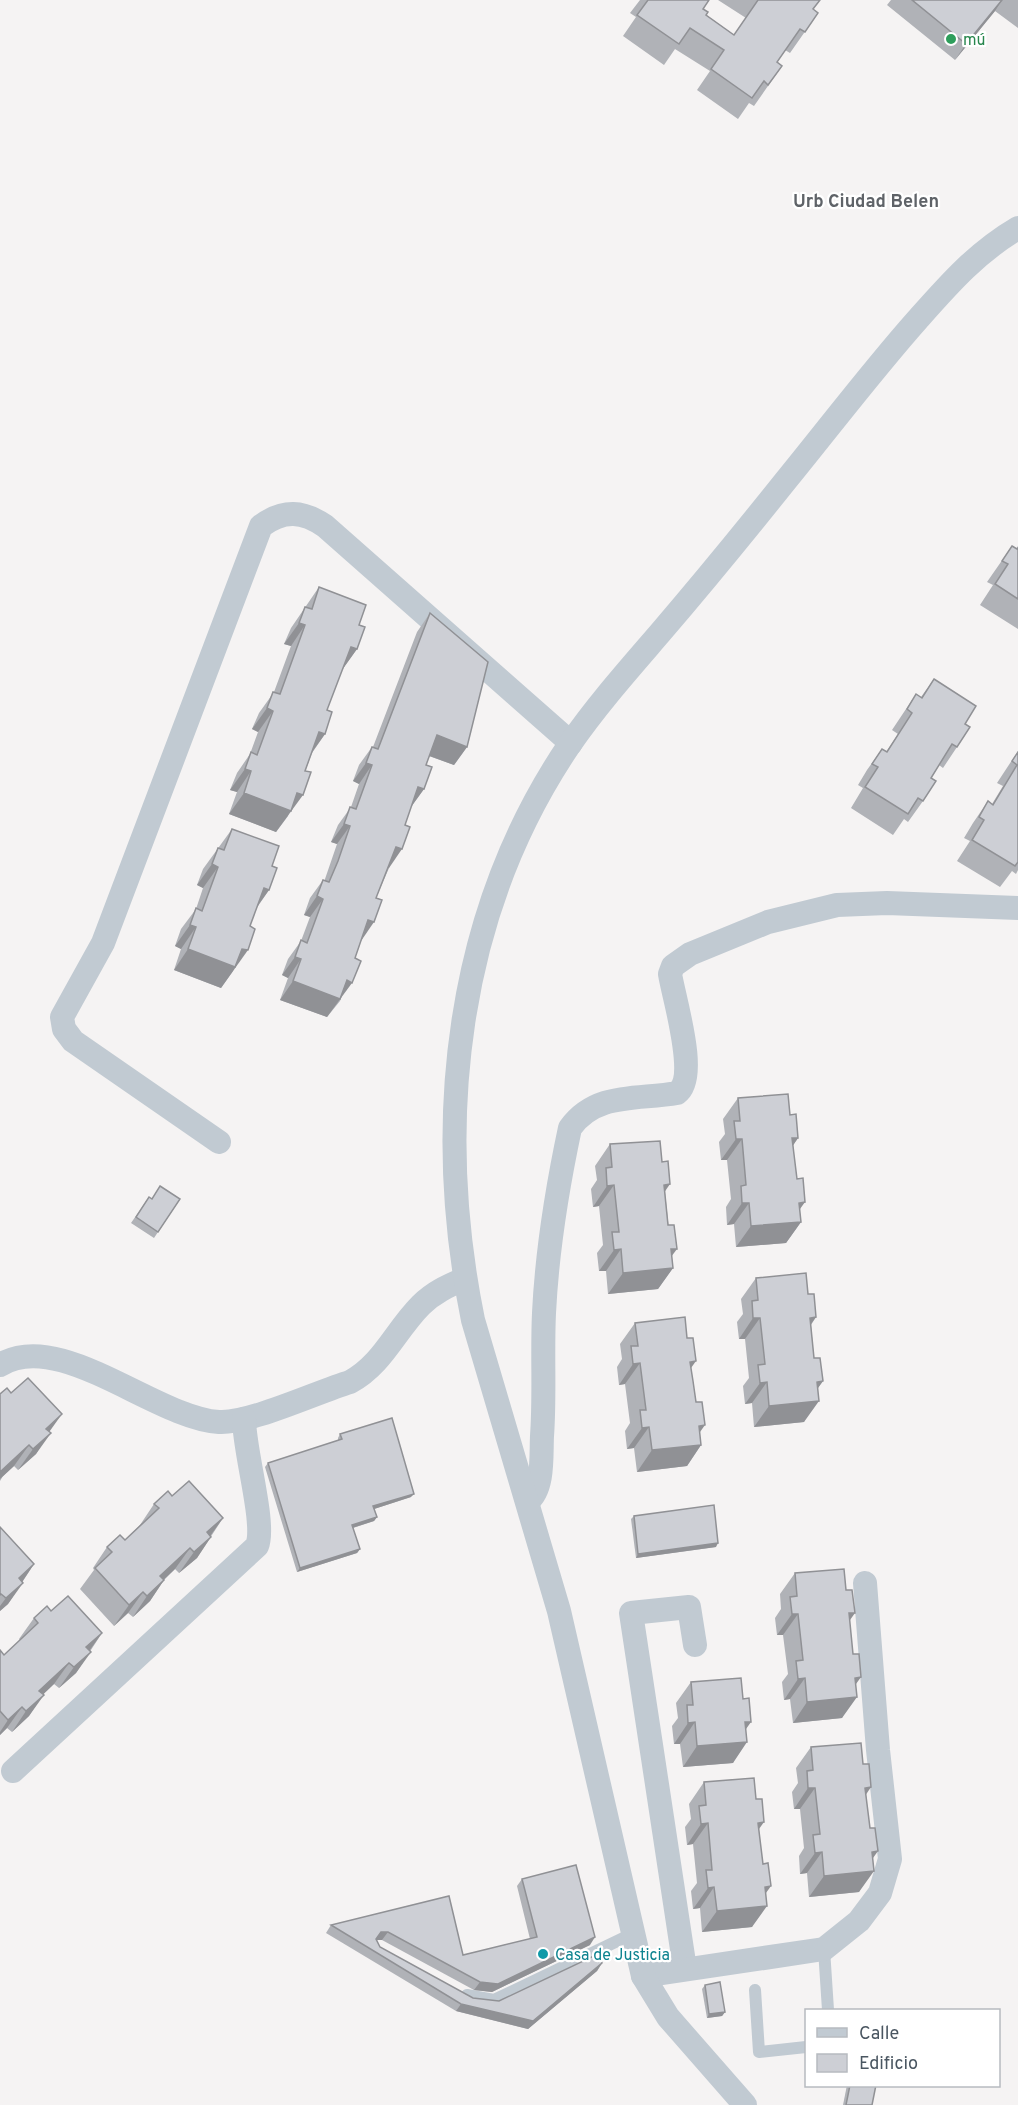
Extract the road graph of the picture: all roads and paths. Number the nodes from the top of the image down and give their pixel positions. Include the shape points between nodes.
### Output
1 (1018, 228) edge
2 (571, 743) junction
3 (1018, 908) edge
4 (219, 1142) dead end
5 (464, 1279) junction
6 (0, 1365) edge
7 (244, 1419) junction
8 (528, 1501) junction
9 (866, 1583) dead end
10 (695, 1645) dead end
11 (13, 1771) dead end
12 (634, 1933) junction
13 (824, 1949) junction
14 (685, 1969) junction
15 (643, 1976) junction
16 (452, 1986) edge
17 (755, 1990) dead end
18 (828, 2009) edge
19 (805, 2047) edge
20 (745, 2105) edge

1 - 2 street via 962,270 895,344
2 - 4 street via 325,526 309,516 290,513 261,526 103,943 62,1017 63,1029 73,1041
2 - 5 street via 512,847 496,885 472,973 455,1080 456,1193
3 - 8 street via 837,905 768,922 675,962 670,974 687,1068 684,1087 677,1093 597,1105 580,1115 570,1128 548,1263 541,1458 536,1490
5 - 7 street via 442,1288 422,1304 363,1375
5 - 8 street
6 - 7 street via 21,1356 39,1356 69,1363 204,1419
7 - 11 street via 246,1454 261,1531 257,1546
8 - 12 street via 559,1611
9 - 13 street via 890,1859 885,1881 859,1921
10 - 14 street via 689,1607 631,1612
12 - 15 street
12 - 16 lane via 494,2000 472,1998
13 - 14 street
13 - 18 lane
14 - 15 street
15 - 20 street via 668,2017
17 - 19 lane via 759,2052

